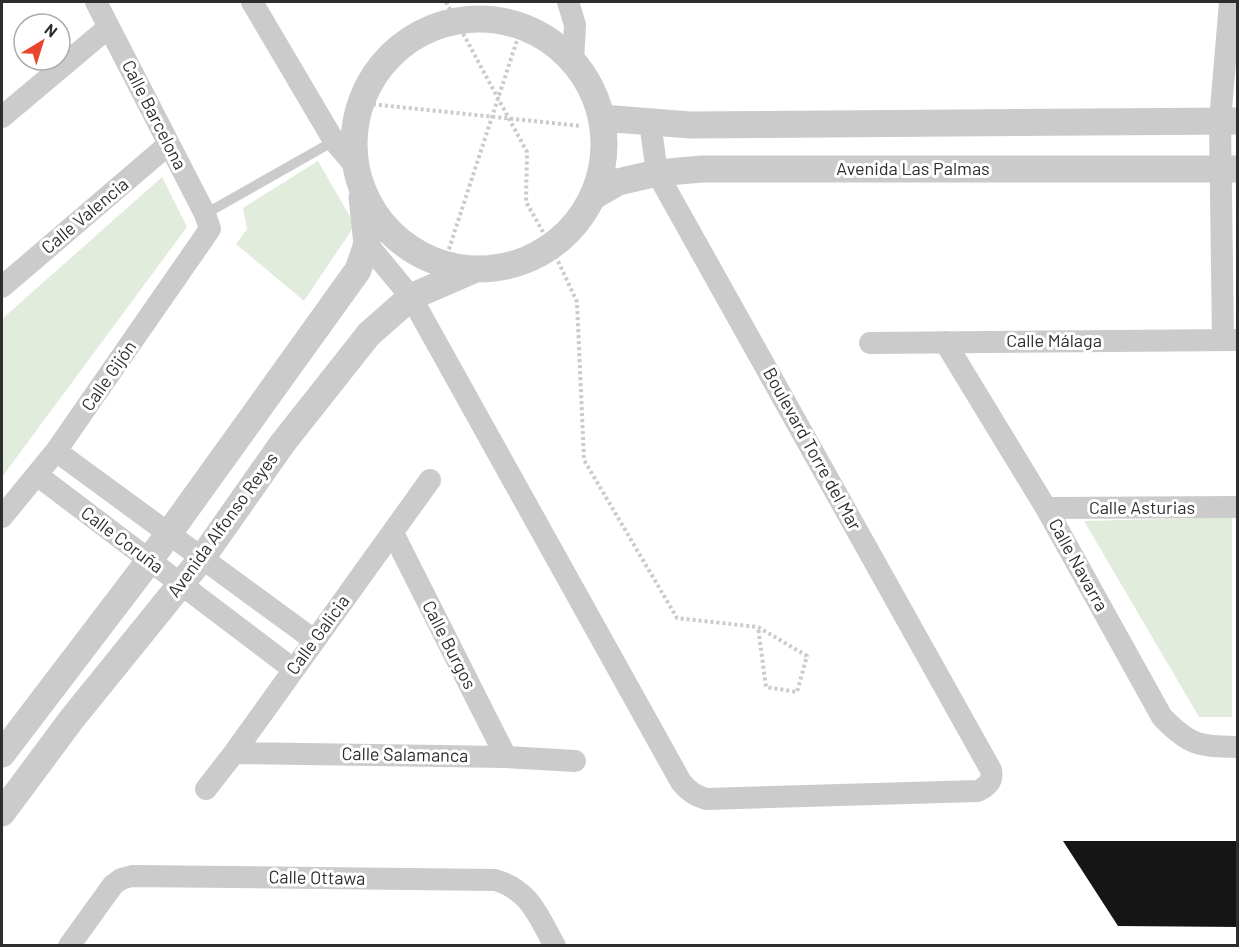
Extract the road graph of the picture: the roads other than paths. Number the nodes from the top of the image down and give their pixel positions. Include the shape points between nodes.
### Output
1 (96, 2) edge
2 (252, 2) edge
3 (568, 2) edge
4 (1230, 2) edge
5 (452, 12) edge
6 (109, 27) junction
7 (573, 62) junction
8 (2, 117) edge
9 (1229, 121) edge
10 (650, 122) junction
11 (602, 123) junction
12 (334, 141) junction
13 (169, 144) junction
14 (1229, 169) edge
15 (657, 173) junction
16 (358, 177) junction
17 (594, 196) junction
18 (208, 222) junction
19 (367, 244) junction
20 (473, 270) junction
21 (2, 287) edge
22 (411, 297) junction
23 (1230, 340) edge
24 (945, 342) junction
25 (870, 343) dead end
26 (56, 451) junction
27 (37, 476) junction
28 (430, 480) dead end
29 (1238, 507) edge
30 (1046, 508) junction
31 (2, 517) edge
32 (393, 533) junction
33 (168, 534) junction
34 (201, 558) junction
35 (149, 561) junction
36 (180, 584) junction
37 (314, 640) junction
38 (293, 669) junction
39 (1238, 747) edge
40 (234, 753) junction
41 (2, 754) edge
42 (506, 757) junction
43 (575, 761) dead end
44 (206, 789) dead end
45 (4, 805) edge
46 (69, 945) edge
47 (555, 945) edge

1 - 6 street, Calle Barcelona
2 - 12 street
3 - 7 street via 575,25
4 - 9 street
5 - 7 street via 513,24 546,39
5 - 16 street via 441,25 408,40 382,65 363,96 354,130
6 - 8 street
6 - 13 street, Calle Barcelona
7 - 11 street via 591,88
9 - 10 street via 690,125
9 - 14 street
10 - 11 street
10 - 15 street, Boulevard Torre del Mar
11 - 17 street via 602,171
12 - 16 street
12 - 18 lane
13 - 18 street, Calle Barcelona
13 - 21 street, Calle Valencia
14 - 15 street, Avenida Las Palmas via 702,169
14 - 23 street
15 - 17 street, Avenida Las Palmas via 618,182
15 - 22 street, Boulevard Torre del Mar via 991,770 990,782 978,791 706,799 695,796 681,782
16 - 19 street
16 - 20 street via 379,219 405,245 437,262
17 - 20 street via 573,228 544,252 509,266
18 - 26 street, Calle Gijón
19 - 22 street
19 - 33 street via 358,270
20 - 22 street, Avenida Alfonso Reyes
22 - 34 street, Avenida Alfonso Reyes via 369,334 334,377
23 - 24 street, Calle Málaga
24 - 25 street, Calle Málaga
24 - 30 street, Calle Navarra
26 - 27 street, Calle Gijón
26 - 33 street, Calle Coruña
27 - 31 street, Calle Gijón
27 - 35 street, Calle Coruña
28 - 32 street, Calle Galicia
29 - 30 street, Calle Asturias
30 - 39 street, Calle Navarra via 1162,717 1191,742 1207,747
32 - 37 street, Calle Galicia
32 - 42 street, Calle Burgos
33 - 34 street, Calle Coruña
33 - 35 street
34 - 36 street, Avenida Alfonso Reyes
34 - 37 street, Calle Coruña
35 - 36 street, Calle Coruña
35 - 41 street
36 - 38 street, Calle Coruña
36 - 45 street, Avenida Alfonso Reyes
37 - 38 street, Calle Galicia
38 - 40 street, Calle Galicia
40 - 42 street, Calle Salamanca
40 - 44 street, Calle Galicia
42 - 43 street, Calle Salamanca
46 - 47 street, Calle Ottawa via 112,885 132,876 495,880 520,892

